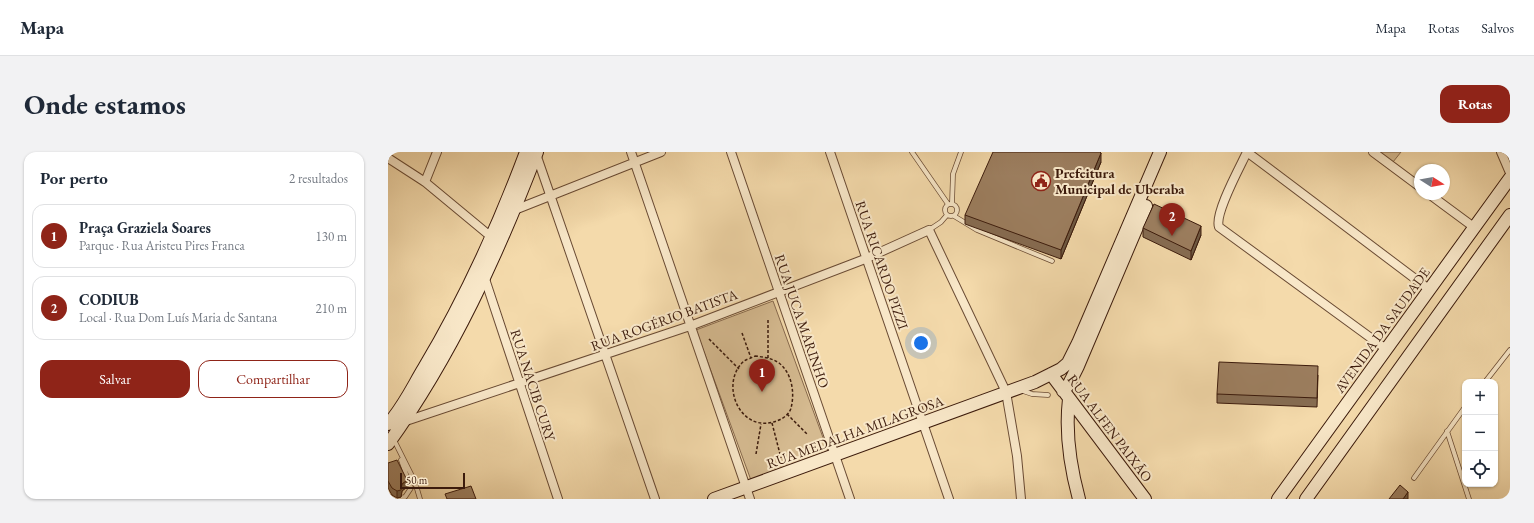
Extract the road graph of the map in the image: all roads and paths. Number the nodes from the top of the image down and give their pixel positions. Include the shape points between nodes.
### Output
1 (437, 152) edge
2 (631, 152) edge
3 (661, 152) edge
4 (731, 152) edge
5 (830, 152) edge
6 (912, 152) edge
7 (961, 152) edge
8 (1160, 152) edge
9 (1168, 152) edge
10 (1247, 152) edge
11 (1373, 152) edge
12 (1501, 152) edge
13 (533, 153) edge
14 (388, 158) edge
15 (634, 162) junction
16 (1510, 174) edge
17 (1510, 178) edge
18 (426, 182) junction
19 (1414, 183) edge
20 (550, 196) junction
21 (1437, 200) edge
22 (950, 203) junction
23 (512, 211) junction
24 (947, 215) junction
25 (1510, 215) edge
26 (954, 216) junction
27 (1475, 228) junction
28 (929, 230) junction
29 (496, 240) junction
30 (865, 259) junction
31 (1052, 261) dead end
32 (484, 279) junction
33 (1430, 290) junction
34 (779, 291) junction
35 (768, 320) dead end
36 (690, 326) junction
37 (742, 333) dead end
38 (709, 339) dead end
39 (1386, 349) junction
40 (1510, 350) edge
41 (605, 355) junction
42 (750, 358) junction
43 (768, 358) junction
44 (739, 369) junction
45 (1051, 374) junction
46 (1487, 379) edge
47 (518, 385) junction
48 (1012, 391) junction
49 (1048, 395) dead end
50 (1066, 395) junction
51 (1462, 410) edge
52 (787, 414) junction
53 (403, 422) junction
54 (922, 422) junction
55 (772, 423) junction
56 (388, 424) edge
57 (761, 424) junction
58 (1447, 431) junction
59 (808, 435) dead end
60 (392, 442) edge
61 (756, 454) dead end
62 (834, 456) junction
63 (781, 458) dead end
64 (1414, 478) dead end
65 (748, 493) edge
66 (388, 496) edge
67 (396, 499) edge
68 (420, 499) edge
69 (558, 499) edge
70 (655, 499) edge
71 (714, 499) edge
72 (850, 499) edge
73 (949, 499) edge
74 (1021, 499) edge
75 (1079, 499) edge
76 (1145, 499) edge
77 (1278, 499) edge
78 (1306, 499) edge
79 (1469, 499) edge

1 - 18 street
2 - 15 street
3 - 15 street
4 - 34 street, RUA JUCA MARINHO
5 - 30 street, RUA RICARDO PIZZI
6 - 22 lane
7 - 22 lane via 953,174
8 - 45 street, RUA MEDALHA MILAGROSA via 1073,354 1062,369
9 - 50 street
10 - 33 street
10 - 39 street via 1220,212 1218,223 1223,231
11 - 19 street
12 - 16 street
13 - 20 street
13 - 23 street
13 - 29 street
14 - 18 street
15 - 20 street
15 - 36 street
17 - 27 street, AVENIDA DA SAUDADE
18 - 29 street
20 - 23 street
20 - 41 street
21 - 27 street
22 - 24 lane via 945,209
22 - 26 lane via 957,207
23 - 29 street
24 - 26 lane
24 - 28 lane
25 - 78 street
26 - 31 lane via 977,230
27 - 33 street, AVENIDA DA SAUDADE
28 - 30 street, RUA ROGÉRIO BATISTA
28 - 48 street
29 - 32 street
29 - 56 street via 435,350
30 - 34 street, RUA ROGÉRIO BATISTA
30 - 54 street, RUA RICARDO PIZZI
32 - 47 street, RUA NACIB CURY
32 - 53 street via 440,361
33 - 39 street, AVENIDA DA SAUDADE
34 - 36 street, RUA ROGÉRIO BATISTA
34 - 62 street, RUA JUCA MARINHO
35 - 43 path
36 - 41 street, RUA ROGÉRIO BATISTA
36 - 65 street
37 - 42 path
38 - 44 path
39 - 77 street, AVENIDA DA SAUDADE
40 - 46 lane
41 - 47 street, RUA ROGÉRIO BATISTA
41 - 70 street
42 - 43 path
42 - 44 path
43 - 52 path via 778,363 790,380 793,400
44 - 57 path via 733,381 738,405 748,419
45 - 48 street, RUA MEDALHA MILAGROSA
45 - 50 street, RUA ALFEN PAIXÃO
47 - 53 street, RUA ROGÉRIO BATISTA
47 - 69 street, RUA NACIB CURY
48 - 49 lane
48 - 54 street, RUA MEDALHA MILAGROSA
48 - 74 street
50 - 75 street via 1068,438
50 - 76 street, RUA ALFEN PAIXÃO
51 - 58 lane
52 - 55 path
52 - 59 path
53 - 60 street
54 - 62 street, RUA MEDALHA MILAGROSA
54 - 73 street, RUA RICARDO PIZZI
55 - 57 path
55 - 63 path
57 - 61 path
58 - 64 lane
58 - 79 lane
60 - 67 lane via 411,488 405,497
60 - 68 lane via 415,482
62 - 65 street, RUA MEDALHA MILAGROSA
62 - 72 street, RUA JUCA MARINHO
65 - 71 street, RUA MEDALHA MILAGROSA
66 - 67 lane

